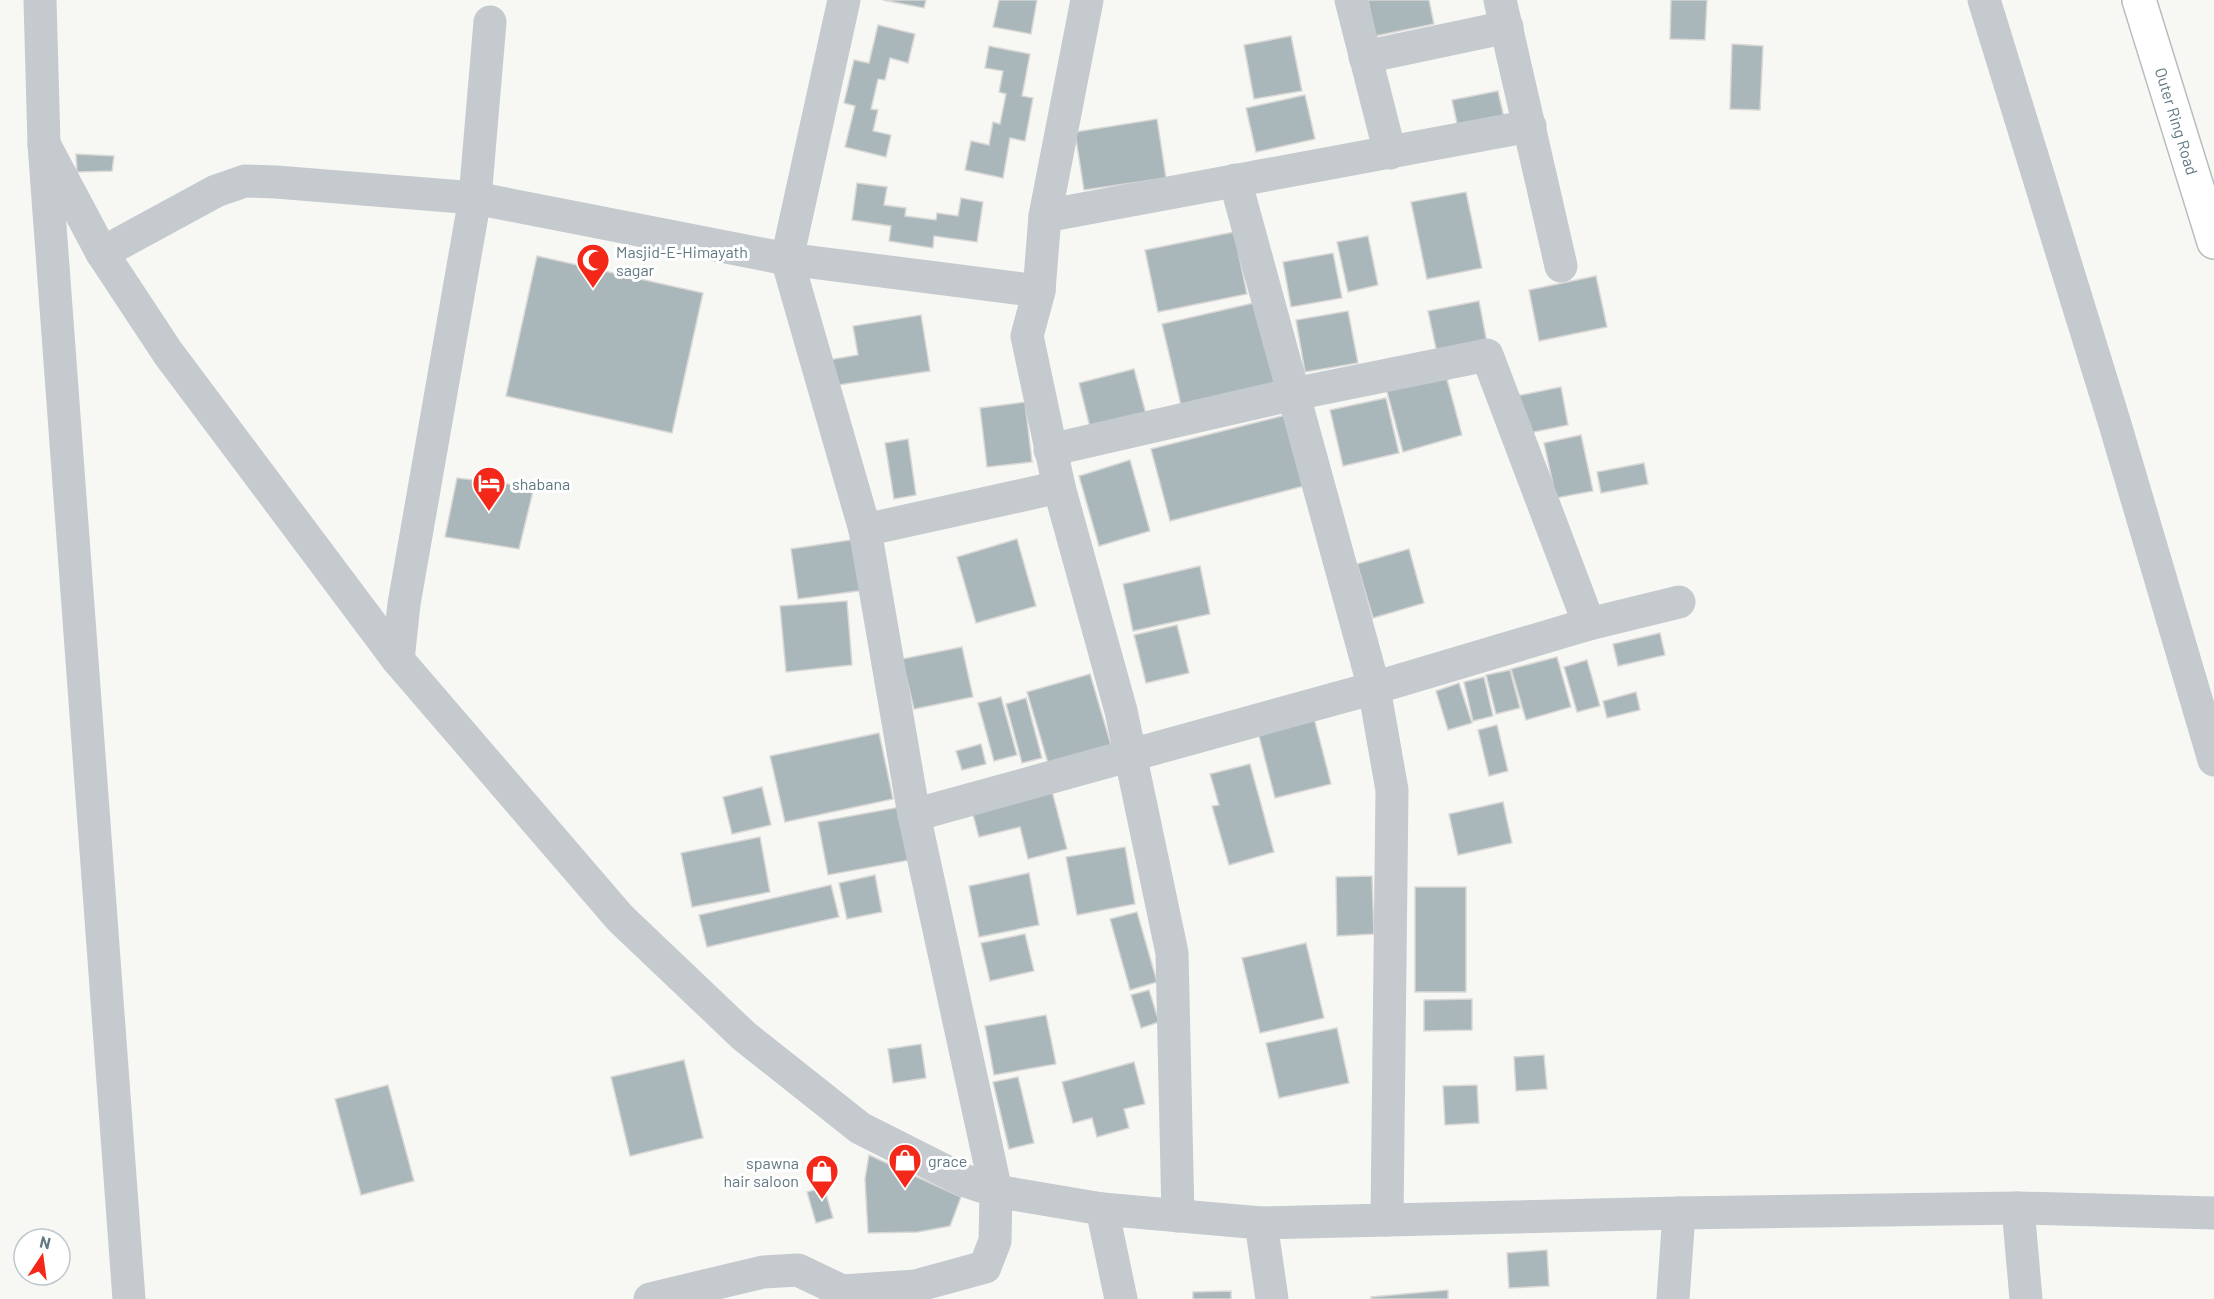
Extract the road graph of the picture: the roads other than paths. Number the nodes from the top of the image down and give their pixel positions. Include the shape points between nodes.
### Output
1 (40, 0) edge
2 (844, 0) edge
3 (1087, 0) edge
4 (1351, 0) edge
5 (1984, 0) edge
6 (2139, 0) edge
7 (1503, 14) edge
8 (490, 22) dead end
9 (1365, 57) junction
10 (1530, 126) junction
11 (44, 144) junction
12 (1390, 153) junction
13 (1235, 180) junction
14 (475, 198) junction
15 (1045, 216) junction
16 (2214, 242) edge
17 (102, 253) junction
18 (787, 259) junction
19 (1561, 266) dead end
20 (1039, 291) junction
21 (1294, 394) junction
22 (1050, 450) junction
23 (1059, 487) junction
24 (865, 530) junction
25 (1679, 602) dead end
26 (1589, 624) junction
27 (398, 660) junction
28 (1374, 688) junction
29 (1131, 755) junction
30 (2214, 760) edge
31 (914, 815) junction
32 (996, 1191) junction
33 (2018, 1208) junction
34 (1102, 1209) junction
35 (1679, 1213) junction
36 (2214, 1213) edge
37 (1178, 1216) junction
38 (1387, 1220) junction
39 (1262, 1223) junction
40 (843, 1295) edge
41 (129, 1299) edge
42 (650, 1299) edge
43 (1121, 1299) edge
44 (1272, 1299) edge
45 (1673, 1299) edge
46 (2026, 1299) edge

1 - 11 street
2 - 18 street
3 - 15 street
4 - 9 street
5 - 30 street
6 - 16 highway, Outer Ring Road
7 - 9 street
7 - 10 street
8 - 14 street
9 - 12 street
10 - 12 street
10 - 19 street
11 - 17 street
11 - 41 street
12 - 13 street
13 - 15 street
13 - 21 street
14 - 17 street via 245,181 216,191
14 - 18 street
14 - 27 street via 404,604
15 - 20 street
17 - 27 street via 168,353
18 - 20 street
18 - 24 street
20 - 22 street via 1027,336
21 - 22 street
21 - 26 street via 1488,355
21 - 28 street
22 - 23 street
23 - 24 street
23 - 29 street
24 - 31 street
25 - 26 street
26 - 28 street
27 - 32 street via 620,918 744,1036 860,1128
28 - 29 street
28 - 38 street via 1392,790
29 - 31 street
29 - 37 street via 1172,953
31 - 32 street
32 - 34 street
32 - 40 street via 995,1241 985,1267 916,1286
33 - 35 street
33 - 36 street
33 - 46 street
34 - 37 street
34 - 43 street
35 - 38 street
35 - 45 street
37 - 39 street
38 - 39 street
39 - 44 street
40 - 42 street via 798,1270 763,1272

